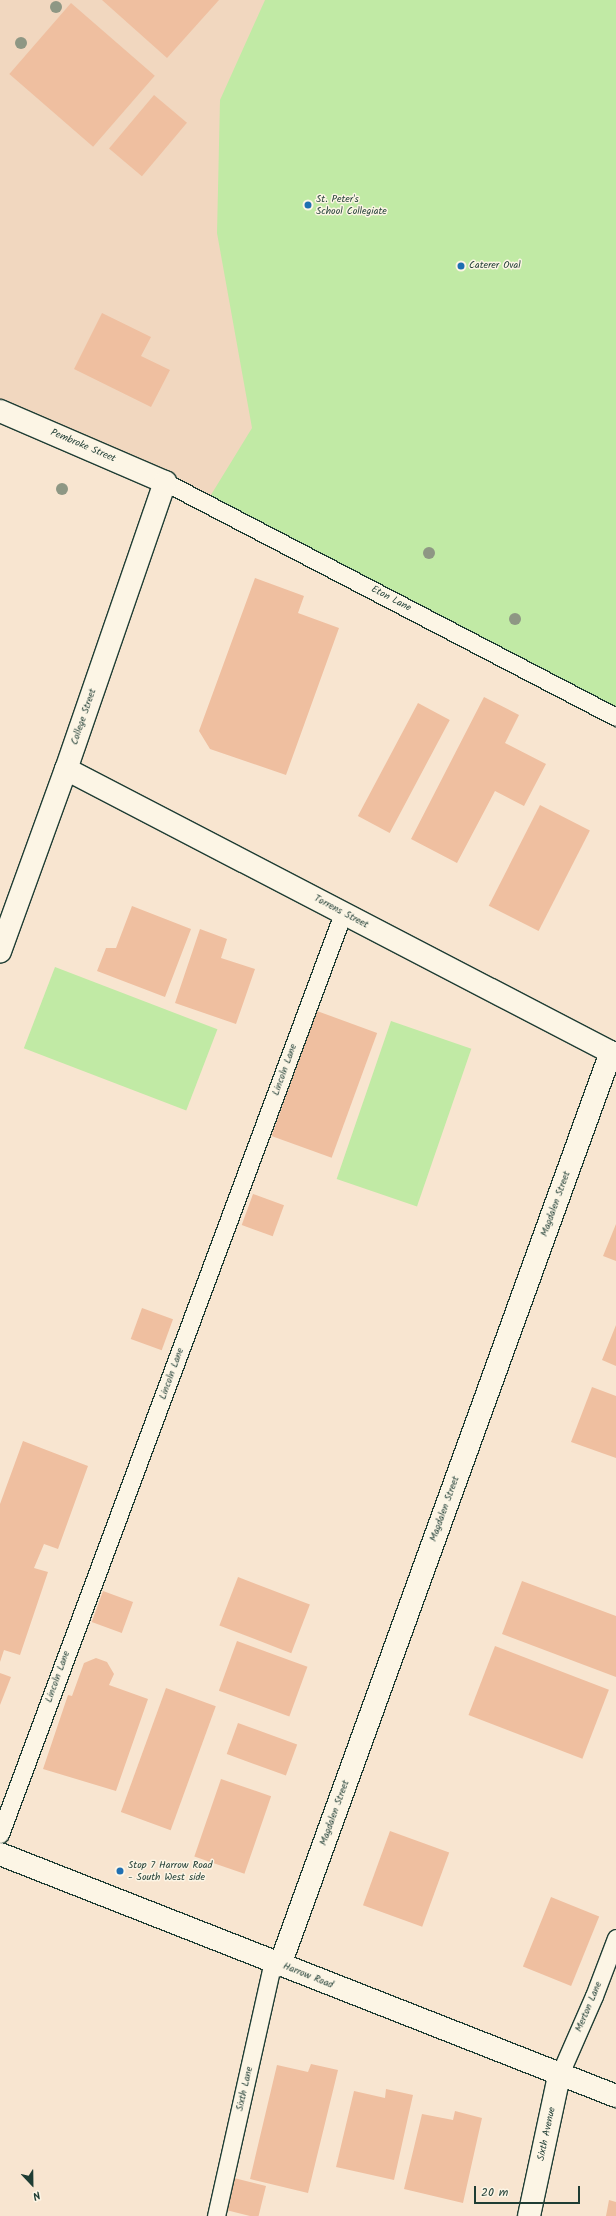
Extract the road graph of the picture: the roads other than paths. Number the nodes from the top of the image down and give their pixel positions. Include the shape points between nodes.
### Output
1 (0, 411) edge
2 (165, 482) junction
3 (616, 716) edge
4 (66, 769) junction
5 (343, 913) junction
6 (0, 951) edge
7 (613, 1054) edge
8 (0, 1834) edge
9 (0, 1854) edge
10 (616, 1938) edge
11 (276, 1963) junction
12 (559, 2076) junction
13 (616, 2096) edge
14 (216, 2216) edge
15 (529, 2216) edge

1 - 2 street, Pembroke Street
2 - 3 lane, Eton Lane
2 - 4 street, College Street
4 - 5 street, Torrens Street
4 - 6 street, College Street
5 - 7 street, Torrens Street
5 - 8 lane, Lincoln Lane
7 - 11 street, Magdalen Street
9 - 11 street, Harrow Road
10 - 12 lane, Merton Lane
11 - 12 street, Harrow Road
11 - 14 lane, Sixth Lane
12 - 13 street, Harrow Road
12 - 15 street, Sixth Avenue

